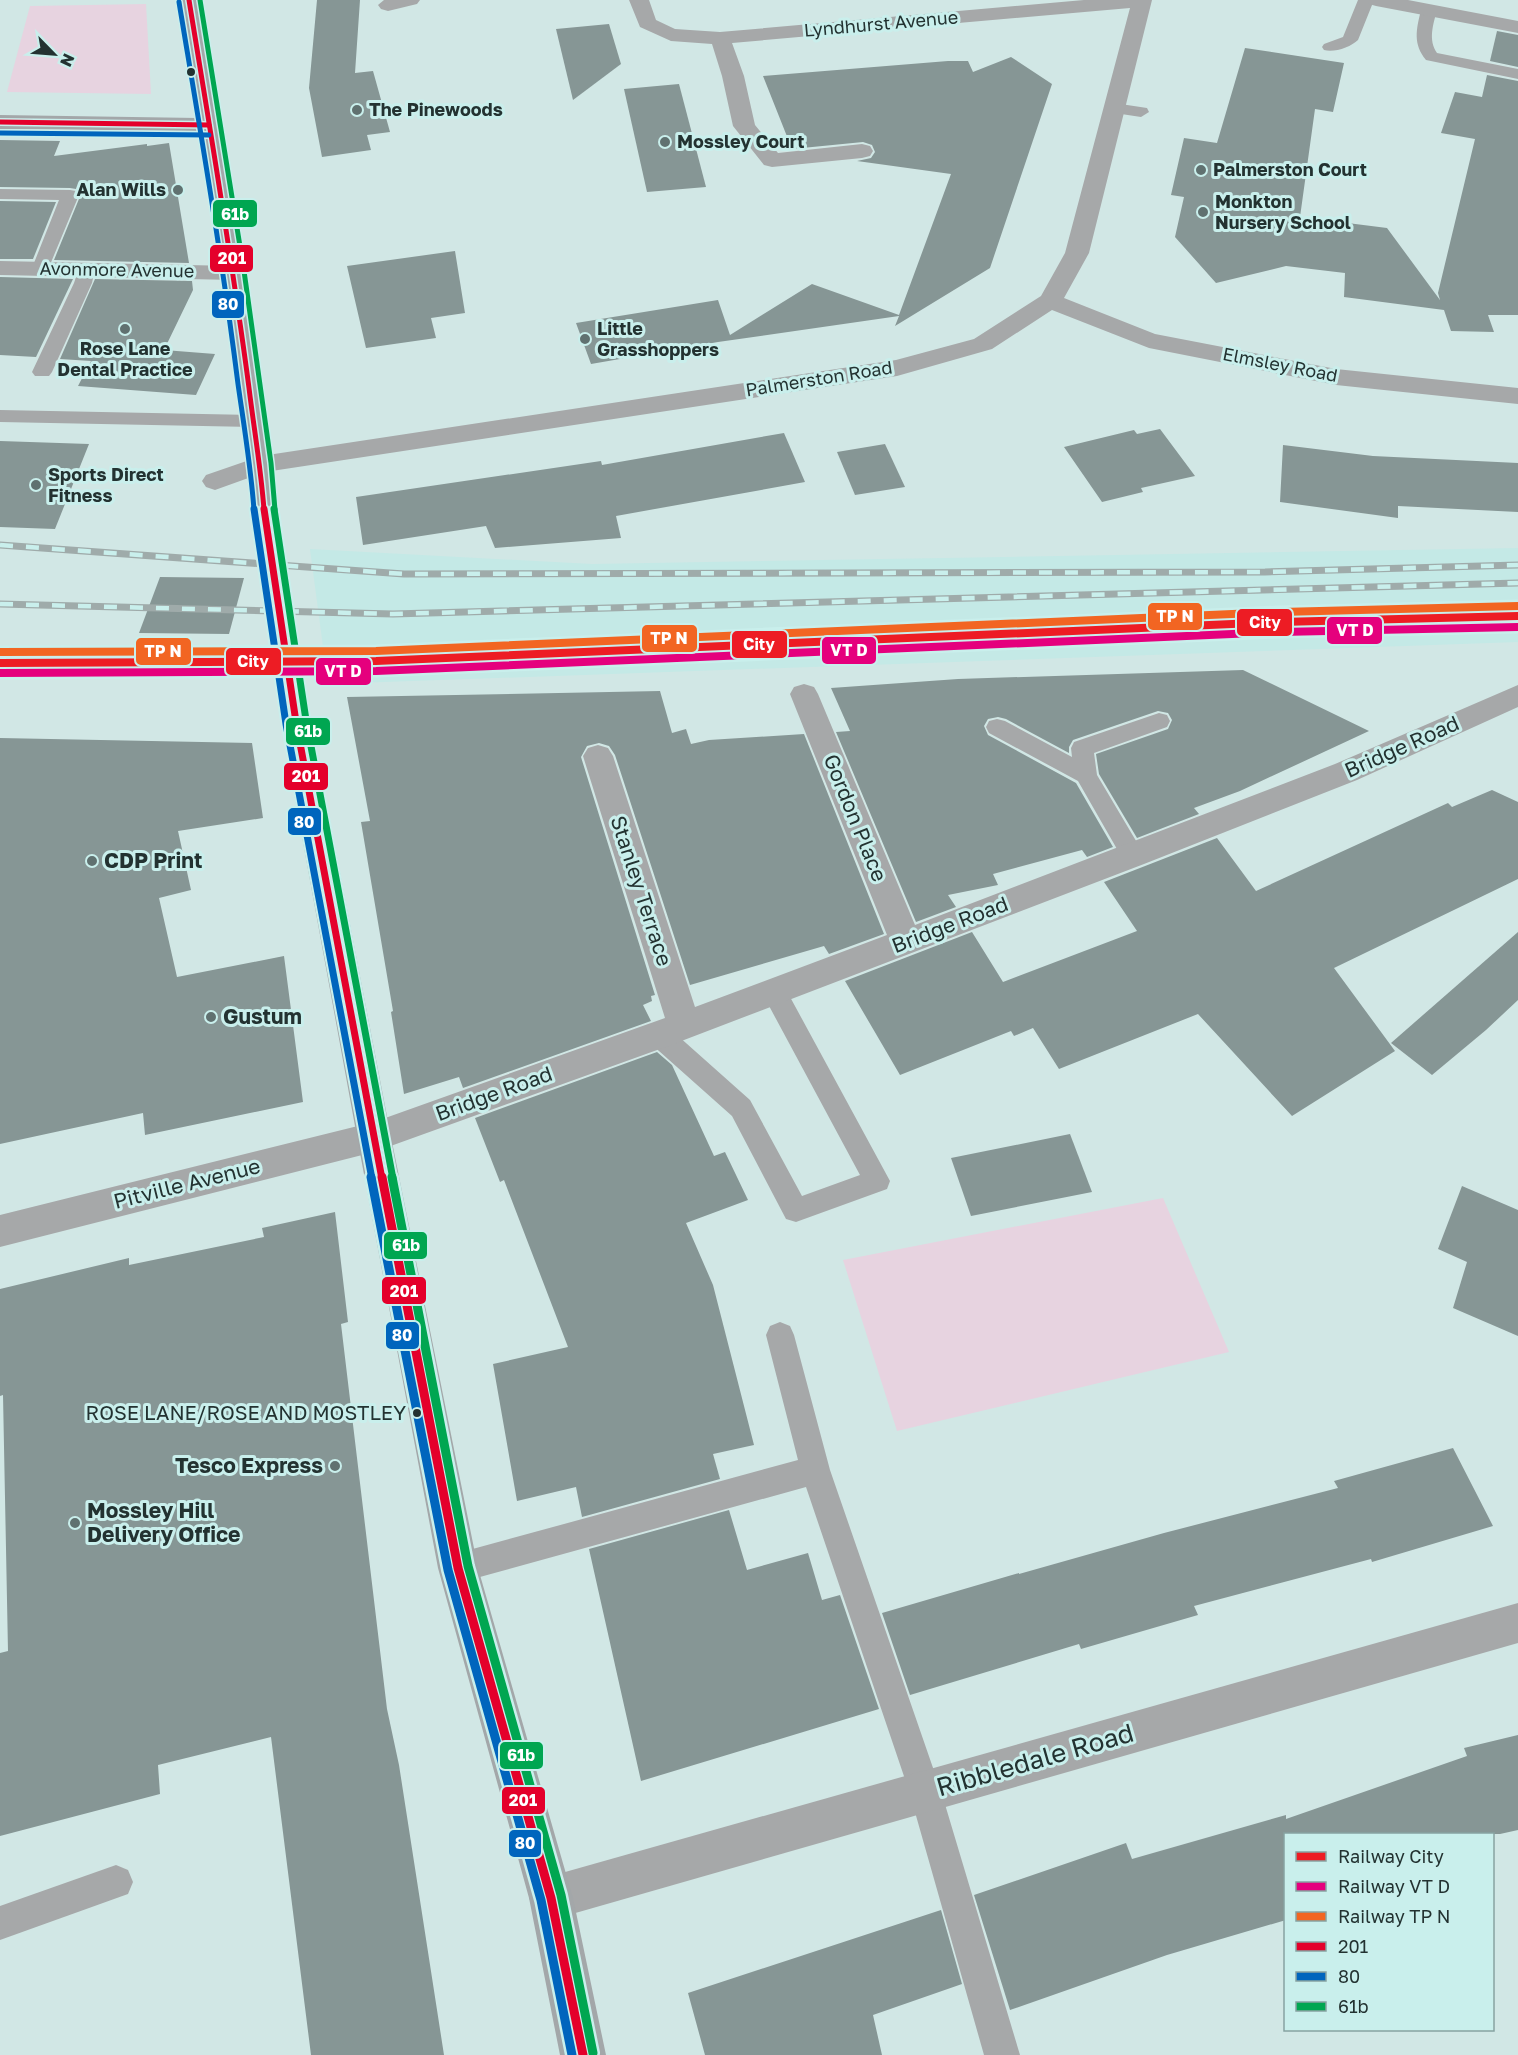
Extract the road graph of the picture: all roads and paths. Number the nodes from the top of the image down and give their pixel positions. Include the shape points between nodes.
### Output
1 (189, 0) edge
2 (410, 0) edge
3 (639, 0) edge
4 (1366, 0) edge
5 (1376, 0) edge
6 (1142, 1) edge
7 (388, 5) dead end
8 (1429, 10) junction
9 (1518, 27) edge
10 (720, 38) junction
11 (1330, 47) dead end
12 (1518, 74) edge
13 (1114, 108) junction
14 (1141, 112) dead end
15 (0, 122) edge
16 (209, 125) junction
17 (862, 151) dead end
18 (0, 194) edge
19 (0, 268) edge
20 (41, 268) junction
21 (86, 269) junction
22 (234, 273) junction
23 (1050, 301) junction
24 (42, 372) dead end
25 (1518, 396) edge
26 (0, 417) edge
27 (253, 421) junction
28 (261, 464) junction
29 (214, 481) dead end
30 (804, 694) dead end
31 (1518, 694) edge
32 (1159, 721) dead end
33 (997, 728) dead end
34 (598, 756) dead end
35 (1086, 775) junction
36 (1133, 856) junction
37 (906, 942) junction
38 (774, 991) junction
39 (672, 1030) junction
40 (374, 1137) junction
41 (0, 1231) edge
42 (780, 1335) dead end
43 (815, 1470) junction
44 (458, 1568) junction
45 (1518, 1623) edge
46 (925, 1791) junction
47 (117, 1882) dead end
48 (551, 1898) junction
49 (0, 1923) edge
50 (583, 2055) edge
51 (1002, 2055) edge

1 - 16 street
2 - 7 street
3 - 10 street, Lyndhurst Avenue via 647,23 671,35
4 - 11 lane via 1350,40
5 - 8 street
6 - 10 street, Lyndhurst Avenue
6 - 13 street, Palmerston Road
8 - 9 street
8 - 12 lane via 1423,33 1425,50 1432,57
10 - 17 street via 744,126 772,160
13 - 14 lane
13 - 23 street, Palmerston Road via 1077,253
15 - 16 street
16 - 22 street
18 - 20 lane via 70,195
19 - 20 street, Avonmore Avenue
20 - 21 street, Avonmore Avenue
21 - 22 street, Avonmore Avenue
21 - 24 lane
22 - 27 street
23 - 25 street, Elmsley Road via 1160,342 1336,377
23 - 28 street, Palmerston Road via 983,344 897,368
26 - 27 lane
27 - 28 street
28 - 29 street, Palmerston Road
28 - 40 street via 265,517 296,722
30 - 37 street, Gordon Place
31 - 36 street, Bridge Road via 1346,772
32 - 35 lane via 1082,748
33 - 35 lane
34 - 39 street, Stanley Terrace
35 - 36 lane
36 - 37 street, Bridge Road
37 - 38 street, Bridge Road
38 - 39 street, Bridge Road
38 - 39 lane via 877,1181 796,1210 741,1108
39 - 40 street, Bridge Road
40 - 41 street, Pitville Avenue
40 - 44 street
42 - 43 lane
43 - 44 lane
43 - 46 lane
44 - 48 street
45 - 46 street, Ribbledale Road
46 - 48 street, Ribbledale Road
46 - 51 lane
47 - 49 lane
48 - 50 street

